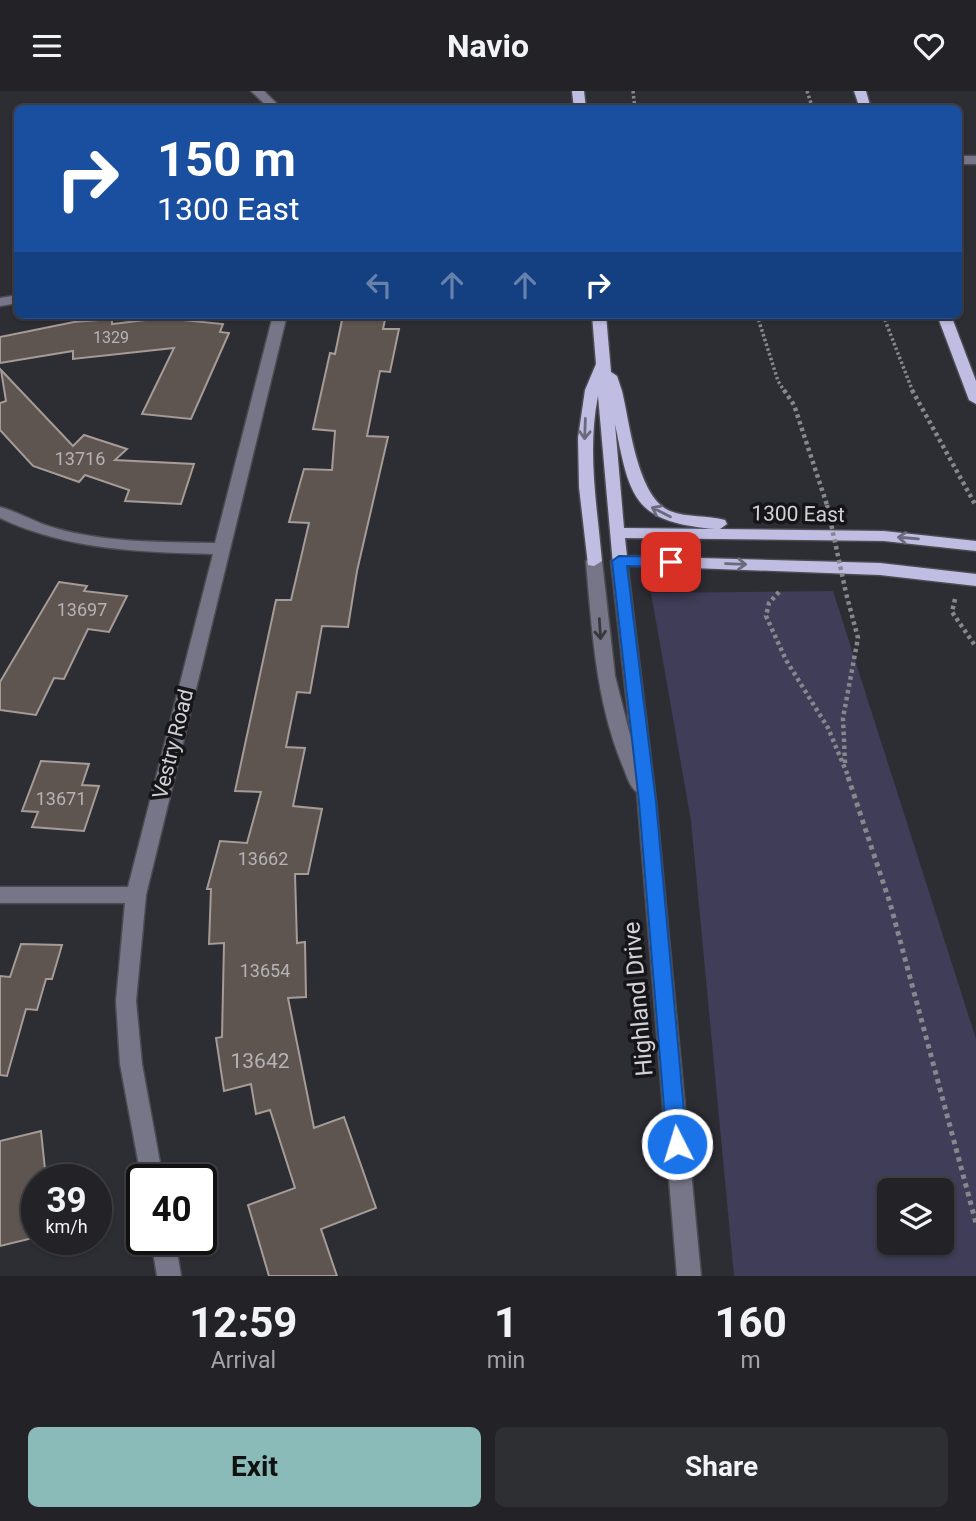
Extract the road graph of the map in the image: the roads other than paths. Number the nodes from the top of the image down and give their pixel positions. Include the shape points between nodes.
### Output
1 (257, 91) edge
2 (273, 105) edge
3 (279, 319) edge
4 (598, 319) edge
5 (946, 319) edge
6 (603, 364) junction
7 (976, 400) edge
8 (0, 512) edge
9 (618, 533) junction
10 (800, 535) junction
11 (976, 546) edge
12 (222, 549) junction
13 (594, 561) joint
14 (619, 561) junction
15 (976, 580) edge
16 (647, 802) junction
17 (0, 895) edge
18 (136, 895) junction
19 (149, 1164) edge
20 (166, 1255) edge
21 (169, 1276) edge
22 (689, 1276) edge

1 - 2 street
3 - 12 street, Vestry Road
4 - 6 main road, Highland Drive
5 - 7 main road
6 - 9 main road, Highland Drive
10 -> 6 main road via 678,519 650,506 636,484 619,401
6 -> 13 main road, Highland Drive via 585,423
8 - 12 street via 45,532 91,543
9 - 10 main road, 1300 East
9 - 14 main road, Highland Drive
11 -> 10 main road, 1300 East via 884,536
12 - 18 street, Vestry Road
13 -> 16 street, Highland Drive via 605,680 622,744
14 -> 15 main road via 890,569
14 - 16 street, Highland Drive
16 - 22 street, Highland Drive
17 - 18 street
18 - 19 street, Vestry Road via 126,1001 131,1064
20 - 21 street

